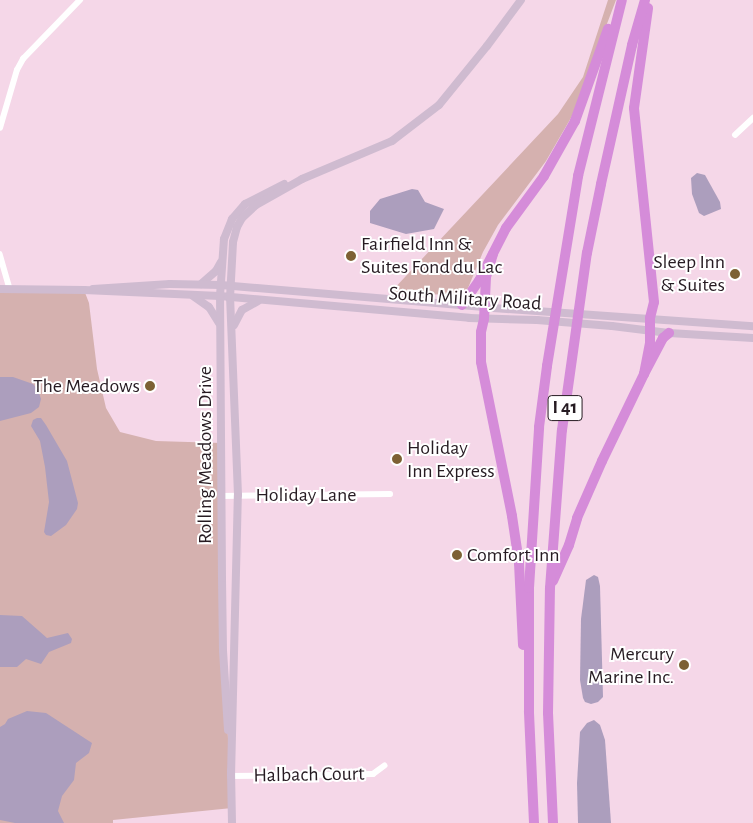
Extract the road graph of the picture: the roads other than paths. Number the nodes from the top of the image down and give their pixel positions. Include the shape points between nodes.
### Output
1 (80, 0) edge
2 (521, 0) edge
3 (620, 0) edge
4 (645, 0) edge
5 (649, 0) edge
6 (753, 118) edge
7 (0, 128) edge
8 (736, 135) dead end
9 (302, 179) junction
10 (0, 254) edge
11 (493, 254) junction
12 (222, 260) junction
13 (201, 284) junction
14 (221, 285) junction
15 (230, 286) junction
16 (0, 289) edge
17 (10, 289) junction
18 (84, 290) junction
19 (191, 295) junction
20 (220, 296) junction
21 (230, 298) junction
22 (261, 300) junction
23 (462, 305) junction
24 (485, 307) junction
25 (650, 318) junction
26 (484, 319) junction
27 (220, 326) junction
28 (753, 326) edge
29 (232, 330) junction
30 (649, 330) junction
31 (668, 333) junction
32 (753, 338) edge
33 (644, 374) junction
34 (390, 494) dead end
35 (238, 495) junction
36 (222, 496) junction
37 (550, 588) junction
38 (529, 712) junction
39 (384, 766) dead end
40 (231, 776) junction
41 (232, 823) edge
42 (534, 823) edge
43 (553, 823) edge

1 - 7 street via 23,58
2 - 9 main road, Rolling Meadows Drive via 488,46 439,104 392,141
3 - 11 highway via 575,121 544,176 506,228
3 - 38 highway, I 41 via 578,176 546,366 529,588
4 - 37 highway, I 41 via 632,45 588,253 562,430
5 - 25 highway via 634,108 652,267 654,302
6 - 8 street
9 - 12 main road, Rolling Meadows Drive via 270,190 241,208 228,229
9 - 15 main road, Rolling Meadows Drive via 256,205 239,222 233,242
10 - 17 street
11 - 23 highway
11 - 24 highway via 486,277
12 - 13 main road via 216,271
12 - 14 main road, Rolling Meadows Drive
13 - 14 main road, South Military Road
13 - 18 main road, South Military Road via 110,286
14 - 15 main road, South Military Road
14 - 20 main road, Rolling Meadows Drive
15 - 21 main road, Rolling Meadows Drive
15 - 23 main road, South Military Road
16 - 17 main road, South Military Road
17 - 18 main road, South Military Road
18 - 19 main road, South Military Road
19 - 20 main road, South Military Road
19 - 27 main road via 209,308
20 - 21 main road, South Military Road
20 - 27 main road, Rolling Meadows Drive
21 - 22 main road, South Military Road
21 - 29 main road, Rolling Meadows Drive
22 - 26 main road, South Military Road
22 - 29 main road via 242,310
23 - 24 main road, South Military Road
24 - 25 main road, South Military Road
24 - 26 highway
25 - 28 main road, South Military Road
25 - 30 highway
26 - 30 main road, South Military Road via 537,320
26 - 38 highway via 481,362 512,516
27 - 36 main road, Rolling Meadows Drive
29 - 35 main road, Rolling Meadows Drive
30 - 31 main road, South Military Road
30 - 33 highway
31 - 32 main road, South Military Road
31 - 33 highway
33 - 37 highway via 598,469
34 - 35 street, Holiday Lane
35 - 36 street, Holiday Lane
35 - 40 main road, Rolling Meadows Drive
36 - 40 main road, Rolling Meadows Drive via 223,651
37 - 43 highway, I 41 via 548,713
38 - 42 highway, I 41
39 - 40 street, Halbach Court via 373,774
40 - 41 main road, Rolling Meadows Drive

